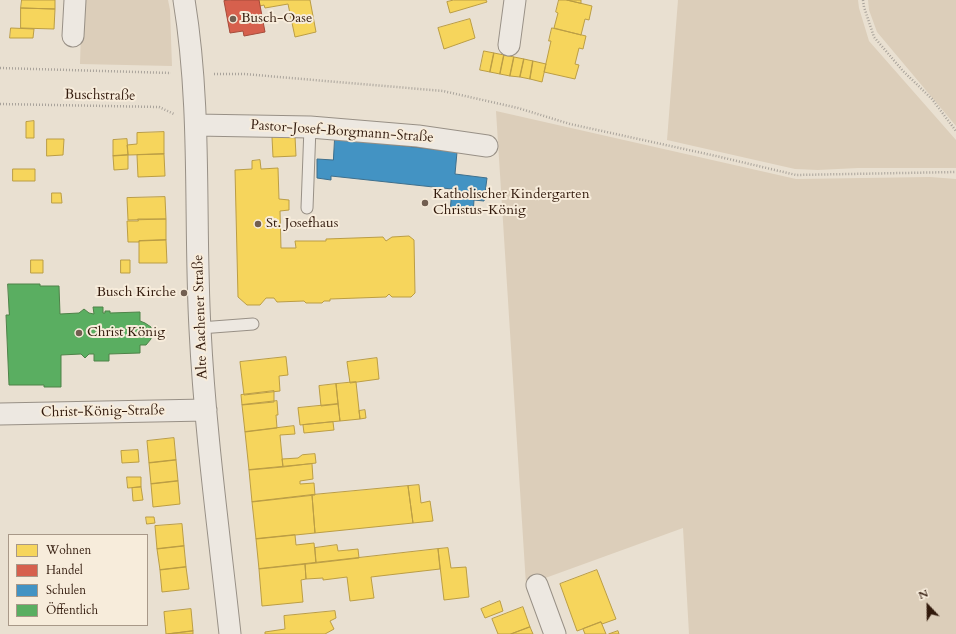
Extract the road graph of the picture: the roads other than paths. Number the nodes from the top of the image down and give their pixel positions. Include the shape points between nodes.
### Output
1 (74, 0) edge
2 (184, 0) edge
3 (515, 0) edge
4 (73, 36) dead end
5 (509, 45) dead end
6 (196, 125) junction
7 (310, 127) junction
8 (486, 146) dead end
9 (308, 208) dead end
10 (253, 324) dead end
11 (200, 328) junction
12 (206, 410) junction
13 (0, 414) edge
14 (537, 585) dead end
15 (230, 634) edge
16 (555, 634) edge

1 - 4 street
2 - 6 street, Alte Aachener Straße
3 - 5 street
6 - 7 street, Pastor-Josef-Borgmann-Straße
6 - 11 street, Alte Aachener Straße
7 - 8 street, Pastor-Josef-Borgmann-Straße via 418,136
7 - 9 lane
10 - 11 lane
11 - 12 street, Alte Aachener Straße
12 - 13 street, Christ-König-Straße
12 - 15 street, Alte Aachener Straße
14 - 16 street

